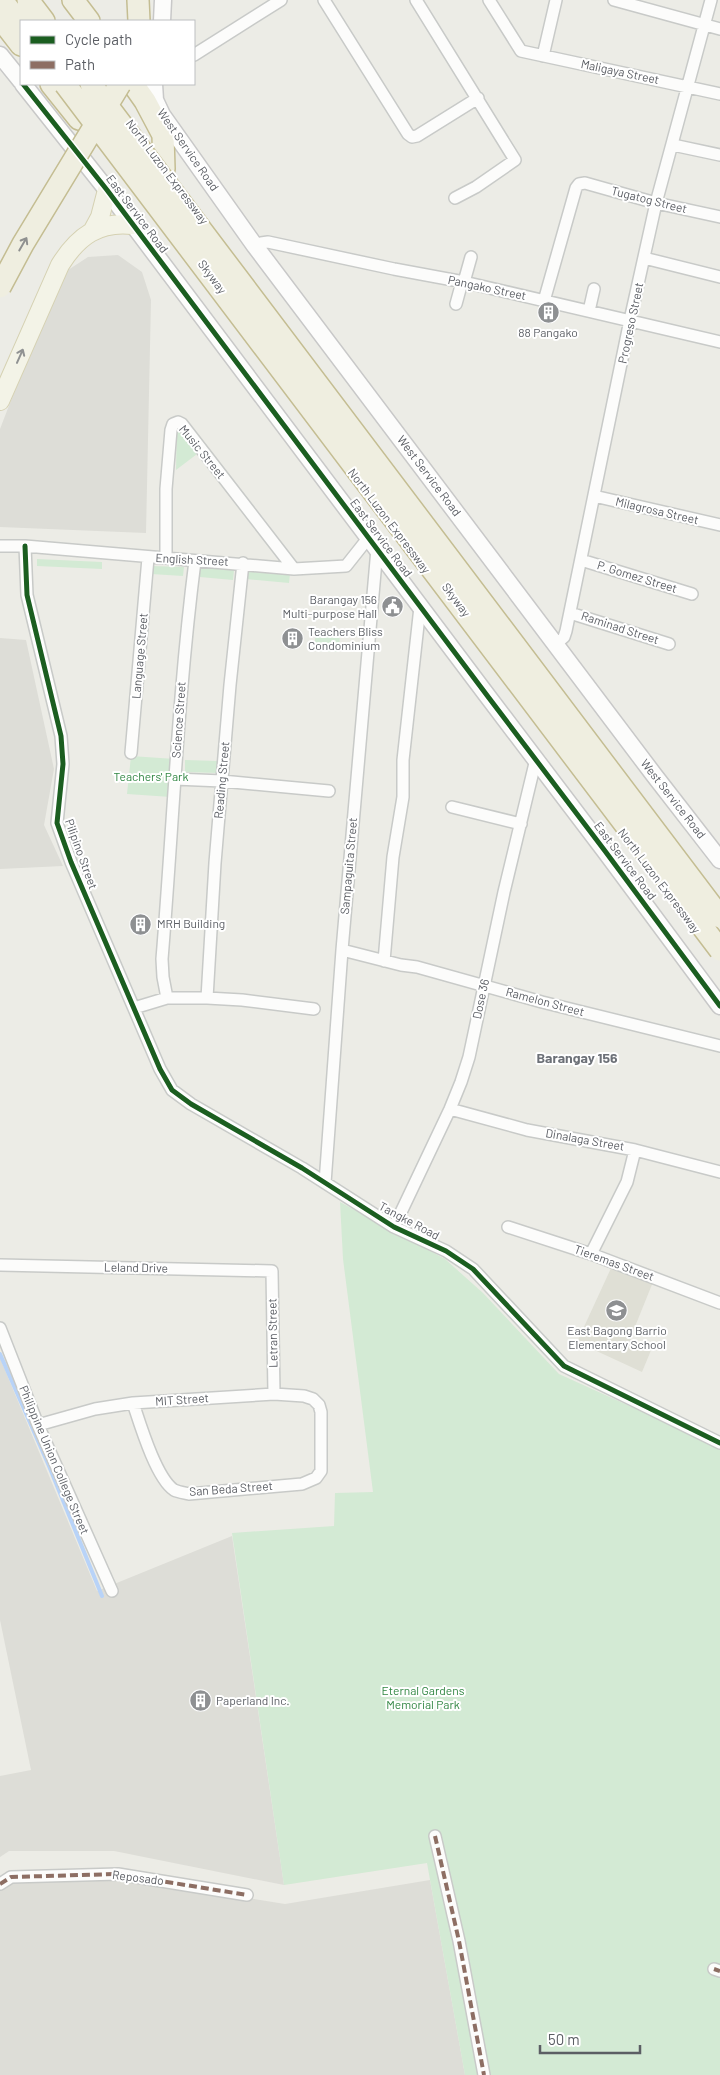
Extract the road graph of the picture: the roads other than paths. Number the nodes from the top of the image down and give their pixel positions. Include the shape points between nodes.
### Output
1 (2, 0) edge
2 (28, 0) edge
3 (42, 0) edge
4 (73, 0) edge
5 (138, 0) edge
6 (163, 0) edge
7 (281, 0) edge
8 (324, 0) edge
9 (416, 0) edge
10 (489, 0) edge
11 (556, 0) edge
12 (614, 0) edge
13 (711, 0) edge
14 (0, 18) edge
15 (43, 20) edge
16 (56, 20) edge
17 (88, 20) edge
18 (139, 20) edge
19 (162, 20) edge
20 (20, 24) edge
21 (704, 25) junction
22 (720, 29) edge
23 (20, 45) edge
24 (195, 54) edge
25 (0, 55) edge
26 (543, 56) junction
27 (20, 80) edge
28 (24, 85) edge
29 (52, 85) edge
30 (66, 85) edge
31 (92, 85) edge
32 (103, 85) edge
33 (119, 85) edge
34 (134, 85) edge
35 (154, 85) edge
36 (687, 86) junction
37 (720, 94) edge
38 (478, 98) junction
39 (673, 145) junction
40 (720, 155) edge
41 (164, 169) junction
42 (107, 190) junction
43 (454, 198) dead end
44 (656, 203) junction
45 (720, 217) edge
46 (133, 225) junction
47 (93, 230) junction
48 (255, 246) junction
49 (471, 257) dead end
50 (644, 258) junction
51 (720, 277) edge
52 (463, 282) junction
53 (0, 287) edge
54 (594, 289) dead end
55 (544, 301) junction
56 (456, 304) dead end
57 (589, 311) junction
58 (630, 320) junction
59 (720, 342) edge
60 (0, 401) edge
61 (594, 496) junction
62 (720, 525) edge
63 (373, 543) junction
64 (0, 546) edge
65 (25, 546) junction
66 (148, 558) junction
67 (166, 558) junction
68 (581, 560) junction
69 (195, 561) junction
70 (243, 563) junction
71 (294, 569) junction
72 (692, 594) dead end
73 (420, 607) junction
74 (570, 613) junction
75 (669, 644) dead end
76 (555, 645) junction
77 (131, 753) dead end
78 (536, 759) junction
79 (175, 779) junction
80 (222, 781) junction
81 (329, 791) dead end
82 (452, 807) dead end
83 (521, 824) junction
84 (720, 860) edge
85 (720, 907) edge
86 (720, 917) edge
87 (342, 950) junction
88 (720, 950) edge
89 (384, 961) junction
90 (720, 962) edge
91 (484, 985) junction
92 (167, 998) junction
93 (207, 998) junction
94 (720, 1006) edge
95 (134, 1008) junction
96 (314, 1009) dead end
97 (720, 1046) edge
98 (160, 1069) joint
99 (450, 1109) junction
100 (635, 1150) junction
101 (720, 1172) edge
102 (325, 1183) junction
103 (394, 1227) junction
104 (508, 1227) dead end
105 (591, 1254) junction
106 (0, 1265) edge
107 (272, 1271) joint
108 (720, 1303) edge
109 (0, 1328) edge
110 (274, 1394) junction
111 (133, 1403) junction
112 (321, 1412) joint
113 (38, 1425) junction
114 (720, 1443) edge
115 (112, 1591) dead end
116 (435, 1836) dead end
117 (0, 1884) edge
118 (247, 1896) dead end
119 (484, 2075) edge

1 - 20 highway
2 - 15 highway
3 - 16 highway
4 - 17 highway
5 - 18 highway
6 - 19 street
7 - 24 street
8 - 38 street via 412,137
9 - 38 street
10 - 26 street, Maligaya Street via 520,51
11 - 26 street
12 - 21 street
13 - 21 street, Progreso Street
14 - 23 highway
21 - 22 street
21 - 36 street, Progreso Street
25 - 27 street, East Service Road
26 - 36 street, Maligaya Street
28 - 42 street, East Service Road
29 - 90 highway, North Luzon Expressway via 367,492
30 - 88 highway, Skyway, bridge
31 - 86 highway, Skyway, bridge
32 - 41 highway, North Luzon Expressway
53 -> 33 highway, bridge
34 - 41 highway via 163,135
35 - 48 street, West Service Road via 155,100 162,115
36 - 37 street, Maligaya Street
36 - 39 street, Progreso Street
38 - 43 street via 515,160
39 - 40 street
39 - 44 street, Progreso Street
41 - 85 highway, North Luzon Expressway
42 - 46 street, East Service Road
42 - 47 main road
44 - 45 street, Tugatog Street
44 - 50 street, Progreso Street
44 - 55 street, Tugatog Street via 579,184
46 - 47 main road via 106,225
46 - 63 street, East Service Road
60 -> 47 main road via 60,264 69,250
48 - 52 street, Pangako Street via 268,242
48 - 76 street, West Service Road
49 - 52 street
50 - 51 street
50 - 58 street, Progreso Street
52 - 55 street, Pangako Street
52 - 56 street
54 - 57 street
55 - 57 street, Pangako Street
57 - 58 street, Pangako Street
58 - 59 street, Pangako Street
58 - 61 street, Progreso Street
61 - 62 street, Milagrosa Street
61 - 68 street, Progreso Street
63 - 71 street, English Street via 346,566
63 - 73 street, East Service Road
63 - 87 street, Sampaguita Street
64 - 65 street, English Street
65 - 66 street, English Street
65 - 95 street, Pilipino Street via 27,595 61,736 63,764 57,823
66 - 67 street, English Street
66 - 77 street, Language Street
67 - 69 street, English Street
67 - 71 street, Music Street via 166,489 171,430 178,422
68 - 72 street, P. Gomez Street
68 - 74 street, Progreso Street
69 - 70 street, English Street
69 - 79 street, Science Street via 184,644
70 - 71 street, English Street
70 - 80 street, Reading Street
73 - 78 street, East Service Road
73 - 89 street
74 - 75 street, Raminad Street
74 - 76 street, Progreso Street via 564,637
76 - 84 street, West Service Road
78 - 83 street, Dose 36
78 - 94 street, East Service Road
79 - 80 street
79 - 92 street, Science Street via 162,959
80 - 81 street
80 - 93 street, Reading Street
82 - 83 street
83 - 91 street, Dose 36
87 - 89 street, Ramelon Street
87 - 102 street, Sampaguita Street
89 - 91 street, Ramelon Street
91 - 97 street, Ramelon Street
91 - 99 street, Dose 36 via 469,1056
92 - 93 street
92 - 95 street
93 - 96 street
95 - 98 street, Pilipino Street
98 - 102 street, Tangke Road via 180,1097
99 - 100 street, Dinalaga Street via 527,1130
99 - 103 street, Dose 36
100 - 101 street, Dinalaga Street
100 - 105 street via 627,1182
102 - 103 street, Tangke Road
103 - 114 street, Tangke Road via 446,1251 472,1269 564,1366
104 - 105 street, Tieremas Street
105 - 108 street, Tieremas Street
106 - 107 street, Leland Drive
107 - 110 street, Letran Street
109 - 113 street, Philippine Union College Street
110 - 111 street, MIT Street
110 - 112 street, MIT Street via 313,1398
111 - 112 street, San Beda Street via 145,1441 165,1481 175,1490 189,1494 302,1484 316,1478 321,1471
111 - 113 street, MIT Street via 95,1409
113 - 115 street, Philippine Union College Street
116 - 119 street via 459,1940
117 - 118 street, Reposado via 10,1876 118,1874

